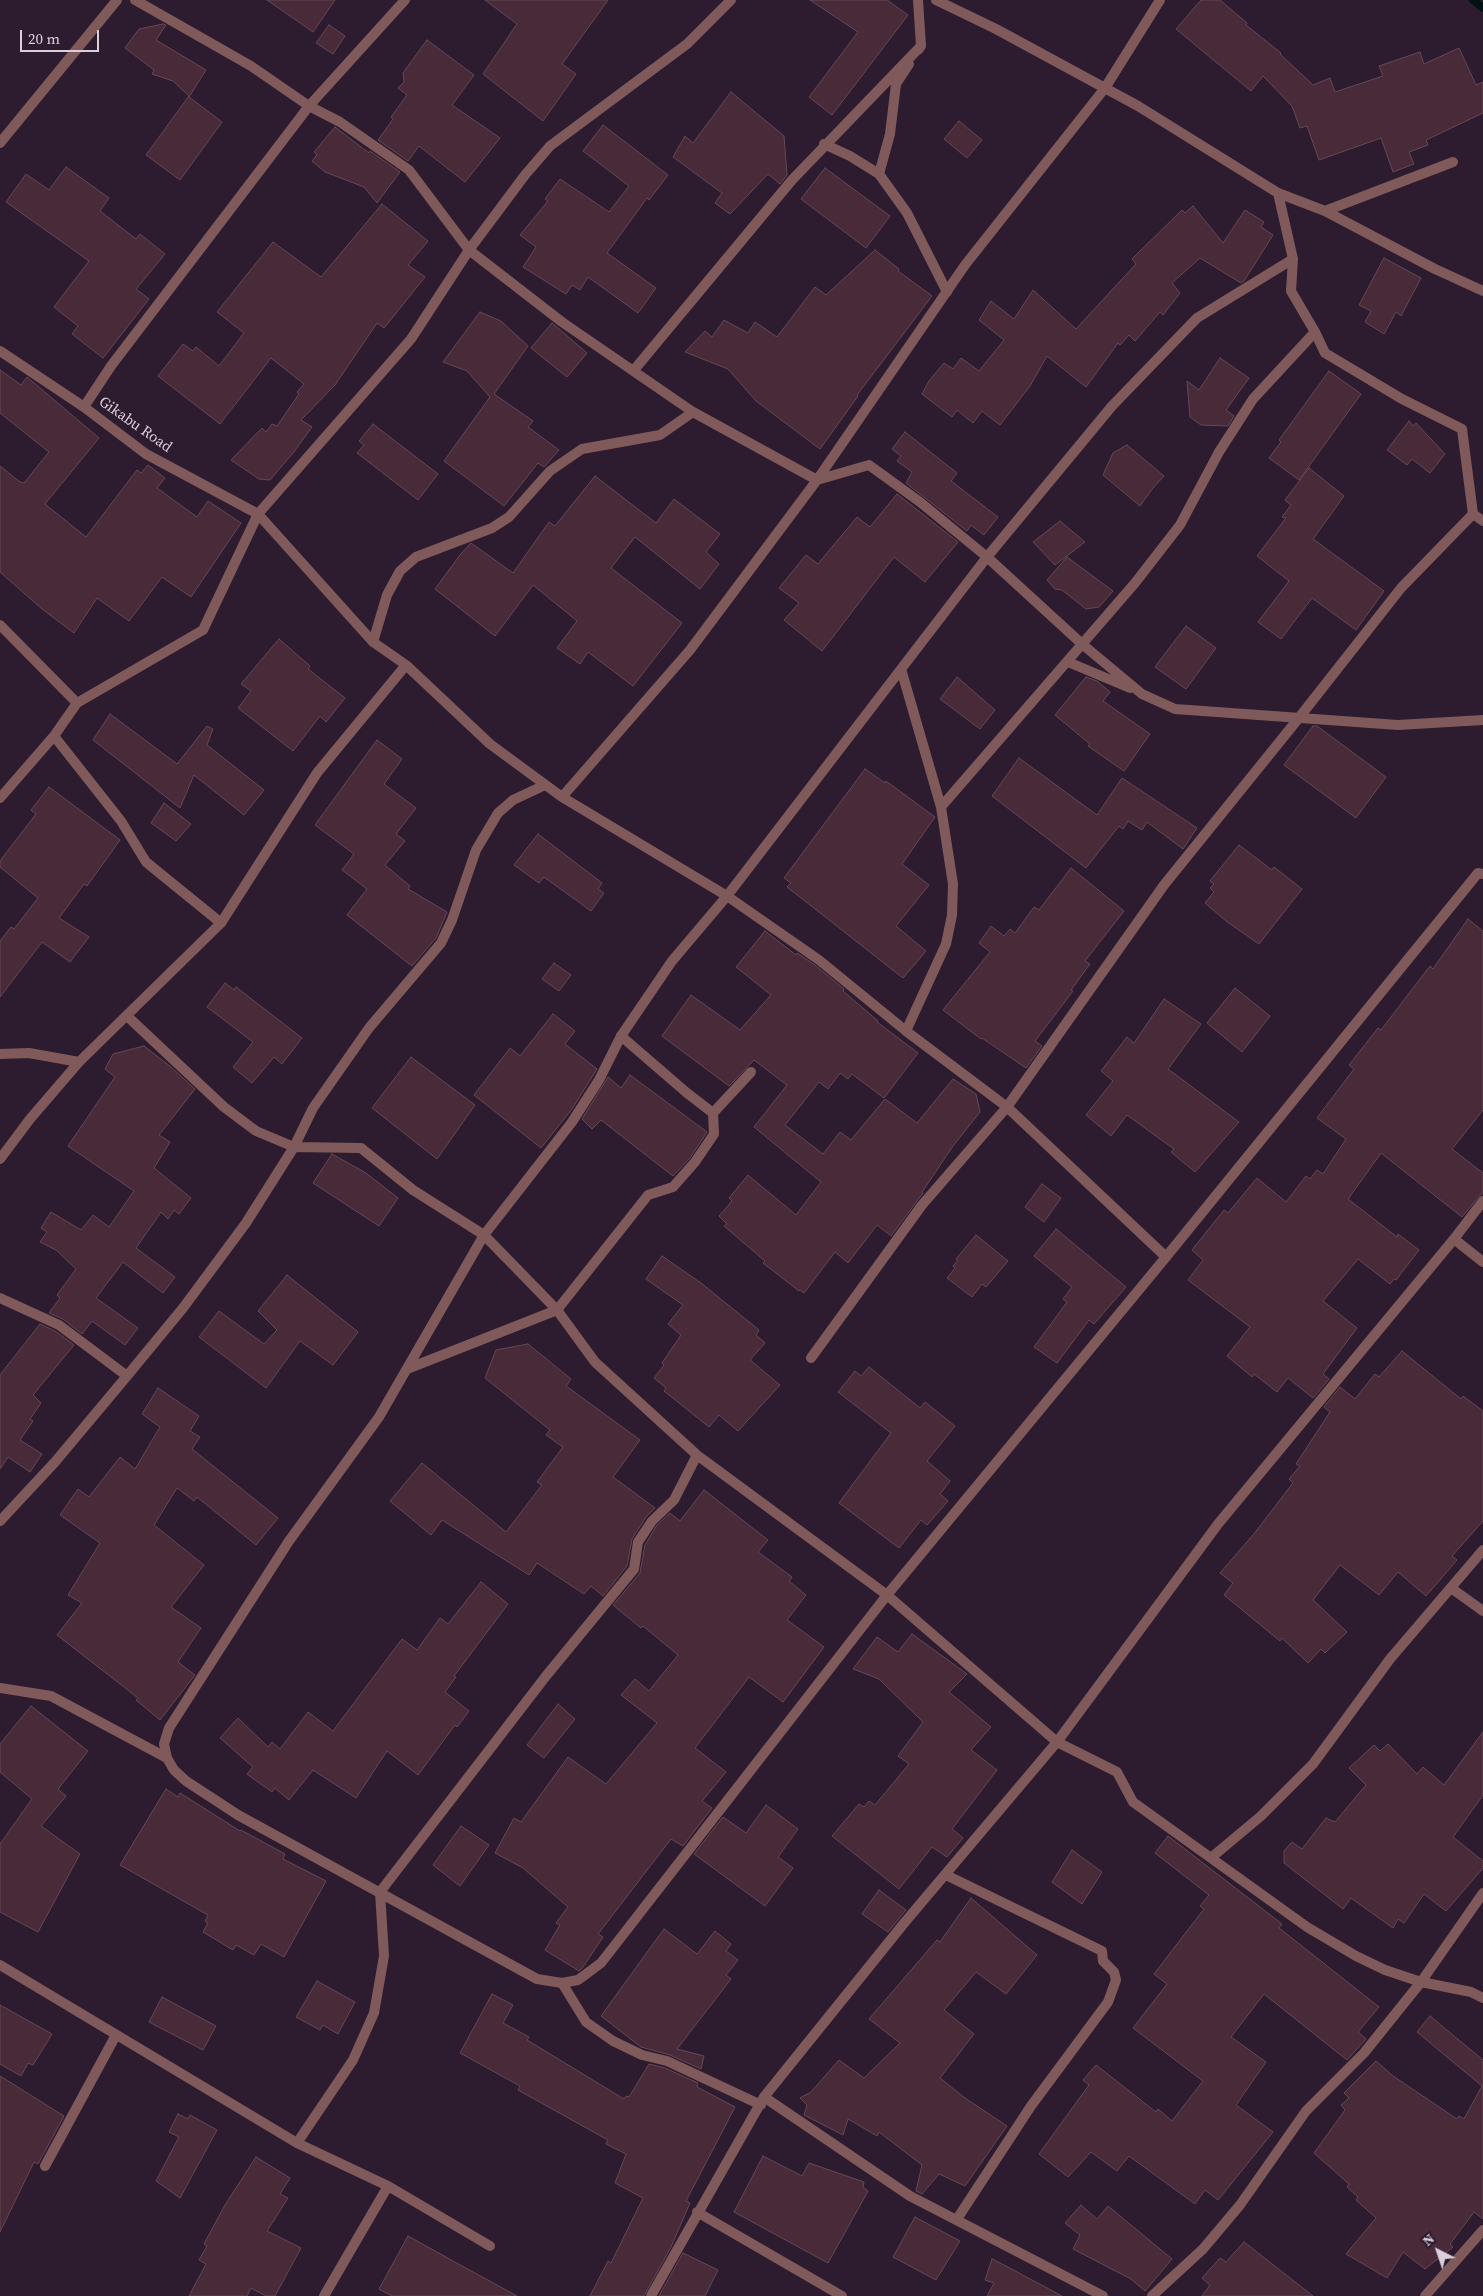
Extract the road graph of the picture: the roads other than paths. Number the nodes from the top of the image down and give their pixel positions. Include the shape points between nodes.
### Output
1 (117, 0) edge
2 (135, 0) edge
3 (405, 0) edge
4 (731, 0) edge
5 (918, 0) edge
6 (936, 0) edge
7 (1160, 0) edge
8 (921, 46) junction
9 (1105, 88) junction
10 (309, 106) junction
11 (0, 143) edge
12 (824, 144) junction
13 (1453, 162) dead end
14 (880, 174) junction
15 (1278, 193) junction
16 (1325, 211) junction
17 (469, 250) junction
18 (1293, 259) junction
19 (1483, 291) edge
20 (947, 292) junction
21 (1316, 332) junction
22 (0, 351) edge
23 (634, 370) junction
24 (84, 407) junction
25 (693, 412) junction
26 (817, 480) junction
27 (258, 514) junction
28 (1474, 514) junction
29 (1483, 521) edge
30 (987, 557) junction
31 (0, 624) edge
32 (373, 642) junction
33 (1082, 644) junction
34 (1068, 662) junction
35 (406, 665) junction
36 (901, 669) junction
37 (1142, 694) junction
38 (77, 703) junction
39 (1298, 719) junction
40 (1483, 720) edge
41 (54, 736) junction
42 (545, 785) junction
43 (562, 797) junction
44 (0, 798) edge
45 (941, 807) junction
46 (1481, 870) edge
47 (726, 896) junction
48 (221, 923) junction
49 (127, 1016) junction
50 (906, 1031) junction
51 (621, 1036) junction
52 (0, 1054) edge
53 (79, 1062) junction
54 (751, 1072) dead end
55 (1006, 1107) junction
56 (713, 1113) junction
57 (294, 1147) junction
58 (0, 1159) edge
59 (1483, 1201) edge
60 (484, 1235) junction
61 (1454, 1239) junction
62 (1166, 1257) junction
63 (1483, 1262) edge
64 (0, 1298) edge
65 (557, 1310) junction
66 (811, 1358) dead end
67 (407, 1368) junction
68 (127, 1376) junction
69 (697, 1455) junction
70 (0, 1520) edge
71 (1483, 1550) edge
72 (1451, 1588) junction
73 (887, 1595) junction
74 (1483, 1611) edge
75 (0, 1688) edge
76 (1057, 1742) junction
77 (167, 1758) junction
78 (1212, 1857) junction
79 (946, 1875) junction
80 (380, 1892) junction
81 (1483, 1893) edge
82 (0, 1965) edge
83 (1421, 1982) junction
84 (562, 1983) junction
85 (1483, 1998) edge
86 (116, 2035) junction
87 (762, 2101) junction
88 (296, 2143) junction
89 (45, 2166) dead end
90 (388, 2186) junction
91 (697, 2212) junction
92 (956, 2219) junction
93 (1483, 2230) edge
94 (490, 2246) dead end
95 (324, 2296) edge
96 (650, 2296) edge
97 (842, 2296) edge
98 (1103, 2296) edge
99 (1152, 2296) edge
100 (1425, 2296) edge

1 - 11 street
2 - 10 street via 251,66
3 - 10 street
4 - 17 street via 688,44 550,146 524,175
5 - 8 street
6 - 9 street
7 - 9 street
8 - 12 street
8 - 14 street via 896,84 890,134
9 - 15 street
9 - 20 street
10 - 17 street via 340,122 410,170
10 - 24 street via 111,366
12 - 14 street
12 - 23 street
13 - 16 street
14 - 20 street via 907,213
15 - 16 street
15 - 18 street
16 - 19 street via 1435,270
17 - 23 street via 562,322
17 - 27 street via 411,339
18 - 21 street via 1291,291
18 - 30 street via 1197,318 1112,406
20 - 26 street
21 - 28 street via 1325,353 1462,430
21 - 33 street via 1253,399 1219,452 1180,525
22 - 24 street, Gikabu Road
23 - 25 street
24 - 27 street, Gikabu Road via 146,454
25 - 26 street
25 - 32 street via 660,435 582,449 550,471 510,517 492,528 416,557 400,571 387,595
26 - 30 street via 869,465
26 - 43 street via 690,650
27 - 32 street, Gikabu Road
27 - 38 street via 203,630
28 - 29 street
28 - 39 street via 1401,588
30 - 33 street
30 - 36 street
31 - 38 street
32 - 35 street, Gikabu Road
33 - 34 street
33 - 37 street
34 - 37 street
34 - 45 street
35 - 42 street, Gikabu Road via 490,744
35 - 48 street via 317,774
36 - 45 street
36 - 47 street
37 - 39 street via 1175,709
38 - 41 street
39 - 40 street via 1398,725
39 - 55 street via 1164,885
41 - 44 street
41 - 48 street via 122,821 146,862
42 - 43 street, Gikabu Road
42 - 57 street via 513,800 498,812 476,850 441,943 368,1028 314,1108
43 - 47 street, Gikabu Road
45 - 50 street via 952,884 952,915 946,944
46 - 62 street
47 - 50 street, Gikabu Road via 819,960
47 - 51 street via 672,961
48 - 49 street
49 - 53 street
49 - 57 street via 224,1107 256,1131
50 - 55 street, Gikabu Road
51 - 56 street
51 - 60 street via 599,1080 572,1122
52 - 53 street via 29,1053
53 - 58 street
54 - 56 street
55 - 62 street, Gikabu Road
55 - 66 street via 922,1205
56 - 65 street via 714,1134 695,1162 673,1187 648,1195
57 - 60 street via 361,1148 413,1190
57 - 68 street via 246,1223
59 - 61 street
60 - 65 street
60 - 67 street
61 - 63 street
61 - 76 street via 1218,1524
62 - 73 street
64 - 68 street via 59,1324
65 - 67 street
65 - 69 street via 595,1362
67 - 77 street via 380,1417 289,1541 169,1728 164,1744
68 - 70 street via 55,1462
69 - 73 street
69 - 80 street via 674,1500 652,1521 638,1542 634,1569 546,1676
71 - 72 street
72 - 74 street
72 - 78 street via 1390,1659 1313,1764 1261,1816
73 - 76 street
73 - 84 street via 601,1964 578,1980
75 - 77 street via 51,1696
76 - 78 street via 1117,1772 1133,1802
76 - 79 street
77 - 80 street via 186,1781 238,1815
78 - 83 street via 1307,1927 1385,1970
79 - 87 street
79 - 92 street via 1102,1951 1103,1961 1114,1972 1116,1980 1108,2002 1031,2106
80 - 84 street via 538,1979
80 - 88 street via 384,1956 374,2013 353,2060
81 - 83 street
82 - 86 street
83 - 85 street via 1471,1992
83 - 99 street via 1364,2052 1306,2112 1240,2205 1204,2249
84 - 87 street via 586,2022 613,2041
86 - 88 street
86 - 89 street
87 - 91 street
87 - 92 street via 910,2196
88 - 90 street
90 - 94 street
90 - 95 street
91 - 96 street
91 - 97 street
92 - 98 street
93 - 100 street

